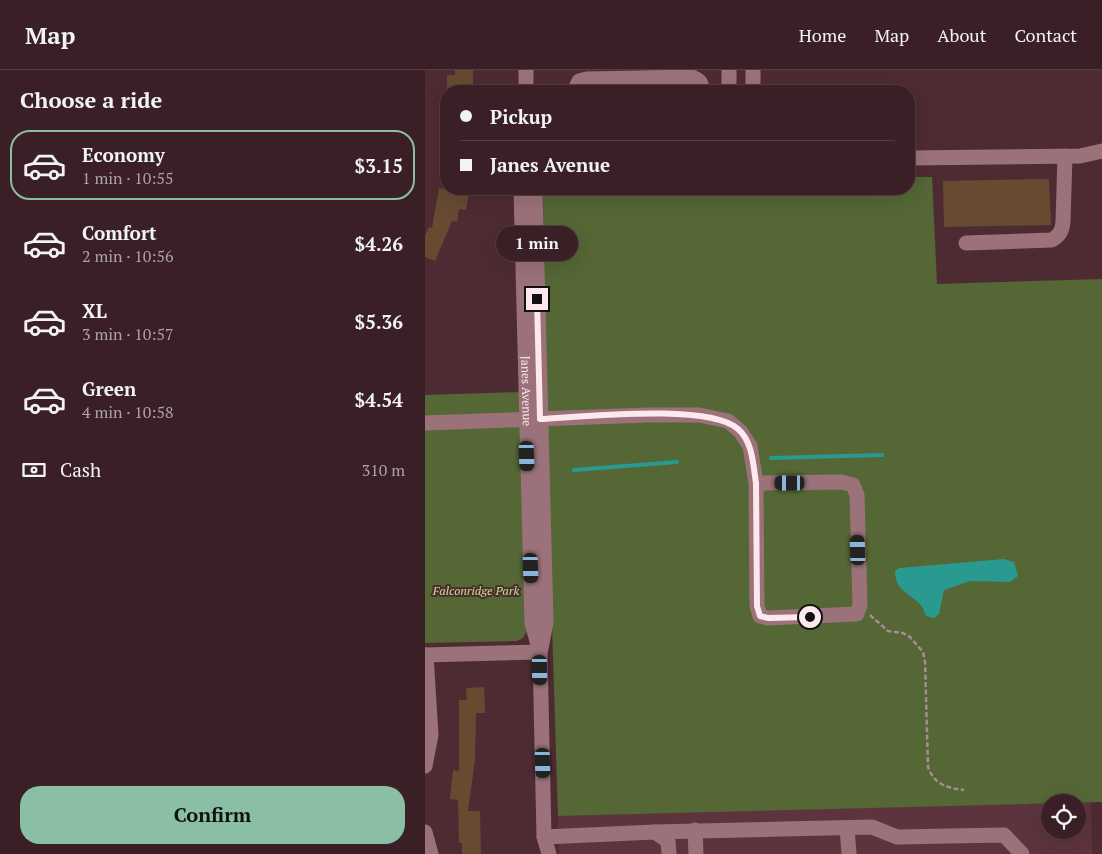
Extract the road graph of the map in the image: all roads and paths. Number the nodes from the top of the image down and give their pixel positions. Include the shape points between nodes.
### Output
1 (526, 70) edge
2 (729, 70) edge
3 (753, 70) edge
4 (526, 85) edge
5 (577, 85) edge
6 (702, 85) edge
7 (729, 85) edge
8 (753, 85) edge
9 (1102, 151) edge
10 (1065, 156) junction
11 (915, 158) edge
12 (521, 195) edge
13 (535, 195) edge
14 (966, 243) dead end
15 (533, 419) junction
16 (425, 423) edge
17 (756, 483) junction
18 (869, 614) dead end
19 (540, 652) junction
20 (426, 655) edge
21 (425, 766) edge
22 (964, 790) dead end
23 (847, 828) junction
24 (695, 830) junction
25 (425, 832) edge
26 (655, 832) junction
27 (545, 837) junction
28 (431, 854) edge
29 (540, 854) edge
30 (549, 854) edge
31 (669, 854) edge
32 (696, 854) edge
33 (849, 854) edge
34 (1021, 854) edge

1 - 4 street
2 - 7 street
3 - 8 street
5 - 6 street via 587,79 692,77
9 - 10 street
10 - 11 street
10 - 14 street via 1063,222 1058,236 1052,240
12 - 15 street, Janes Avenue
13 - 15 street, Janes Avenue
15 - 16 street
15 - 17 street via 699,415 727,421 740,431 749,446
15 - 19 street, Janes Avenue via 546,623
17 - 17 street via 757,606 760,616 857,614 860,605 857,495 853,485 841,482
18 - 22 path via 888,631 910,637 923,652 928,767 937,782 945,787
19 - 20 street
19 - 27 street, Janes Avenue
20 - 21 street via 431,735
23 - 24 street
23 - 33 street
23 - 34 street via 872,828 897,837 1004,835
24 - 26 street
24 - 32 street
25 - 28 street
26 - 27 street
26 - 31 street via 668,841
27 - 29 street, Janes Avenue
27 - 30 street, Janes Avenue

